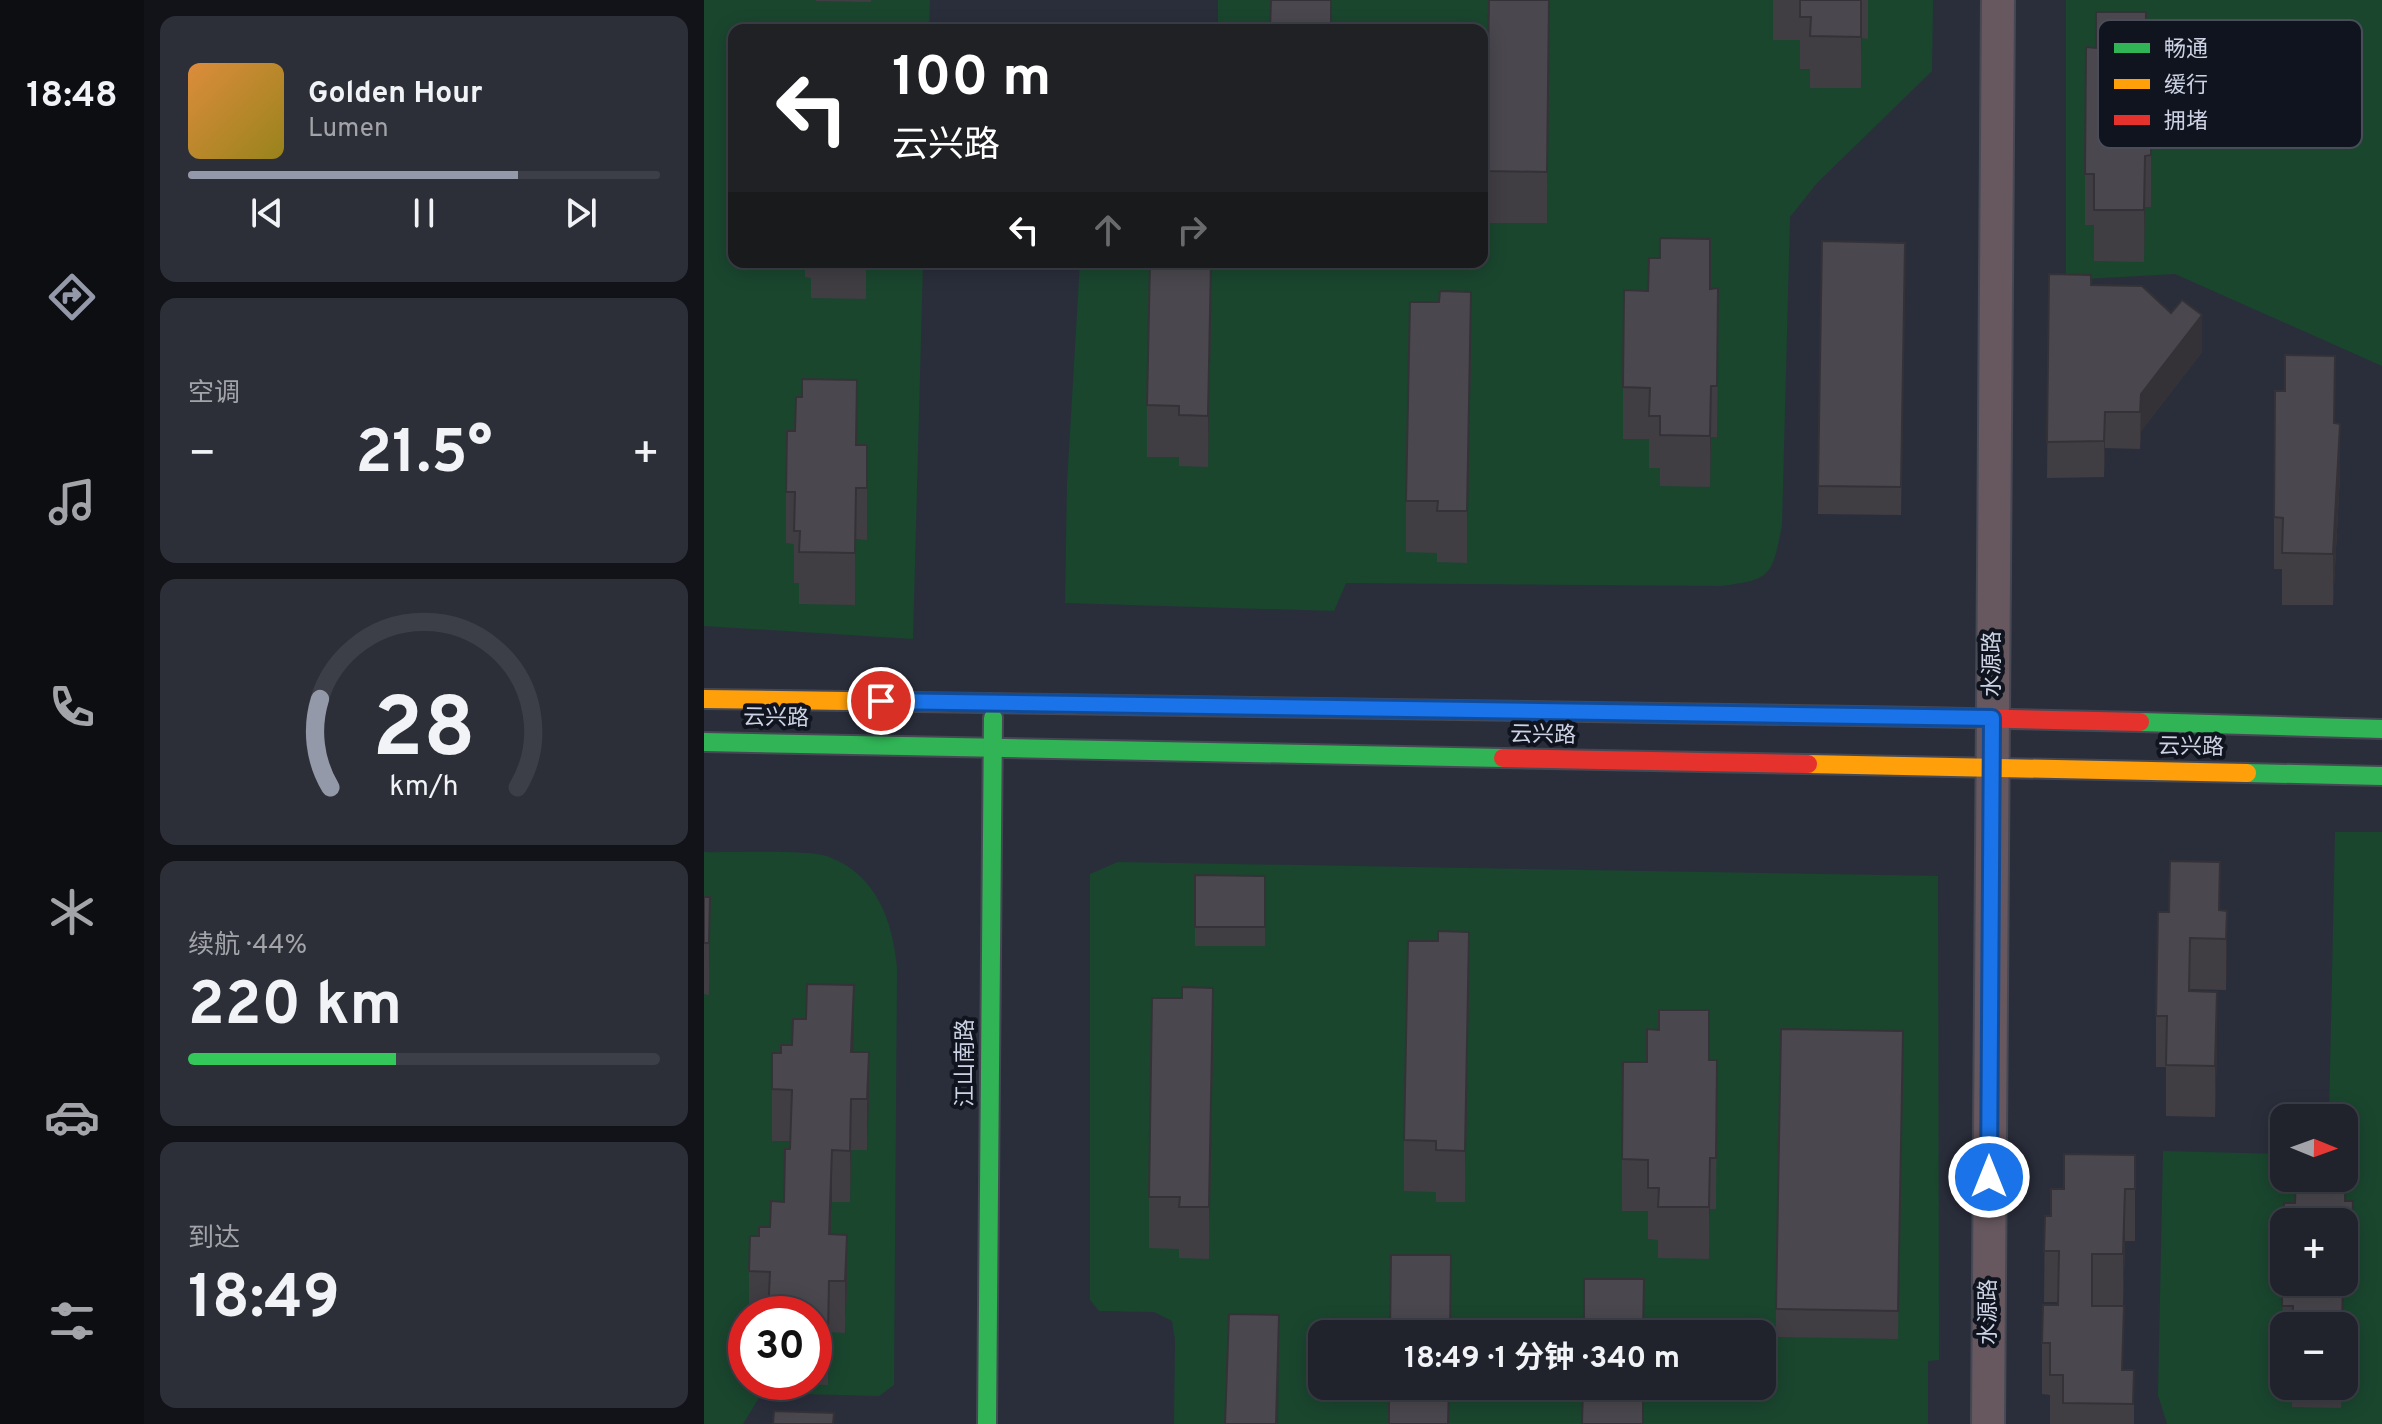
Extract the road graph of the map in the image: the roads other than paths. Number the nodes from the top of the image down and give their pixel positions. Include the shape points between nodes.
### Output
1 (1998, 0) edge
2 (704, 699) edge
3 (993, 703) junction
4 (1992, 718) junction
5 (2382, 729) edge
6 (704, 742) edge
7 (992, 747) junction
8 (1991, 768) junction
9 (2382, 776) edge
10 (987, 1424) edge
11 (1988, 1424) edge

1 - 4 street, 水源路
2 - 3 street, 云兴路
3 - 4 street, 云兴路
3 - 7 street, 江山南路
4 - 5 street, 云兴路
4 - 8 street, 水源路
6 - 7 street, 云兴路
7 - 8 street, 云兴路
7 - 10 street, 江山南路
8 - 9 street, 云兴路
8 - 11 street, 水源路

